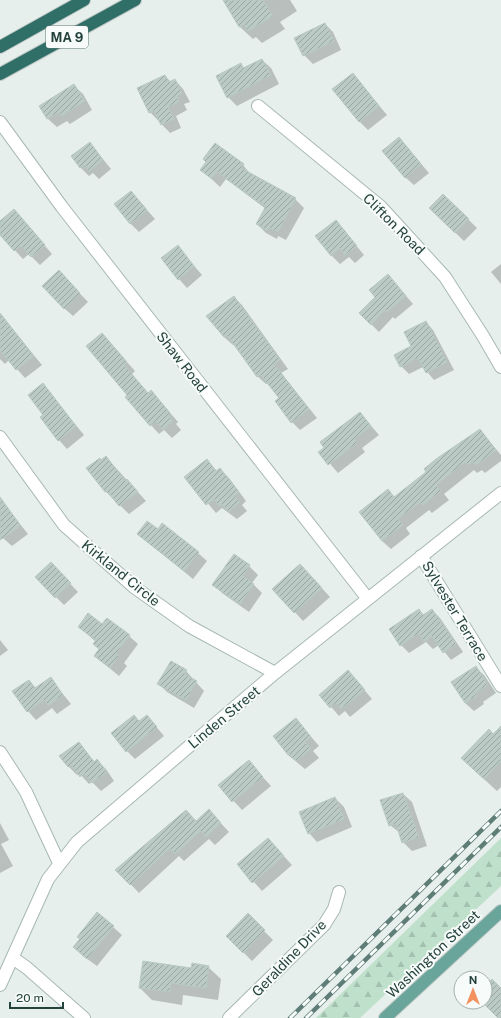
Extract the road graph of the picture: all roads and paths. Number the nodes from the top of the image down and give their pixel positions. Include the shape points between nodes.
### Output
1 (84, 0) edge
2 (135, 0) edge
3 (0, 47) edge
4 (0, 74) edge
5 (258, 106) dead end
6 (0, 122) edge
7 (501, 367) edge
8 (0, 437) edge
9 (501, 493) edge
10 (421, 556) junction
11 (368, 599) junction
12 (275, 673) junction
13 (501, 686) edge
14 (0, 752) edge
15 (59, 863) junction
16 (339, 892) dead end
17 (501, 911) edge
18 (13, 958) junction
19 (0, 984) edge
20 (84, 1018) edge
21 (229, 1018) edge
22 (386, 1018) edge

1 - 3 highway, MA 9
2 - 4 highway, MA 9
5 - 7 street, Clifton Road via 381,207 445,277
6 - 11 street, Shaw Road via 66,214
8 - 12 street, Kirkland Circle via 64,525 134,587 189,626
9 - 10 street, Linden Street
10 - 11 street, Linden Street
10 - 13 street, Sylvester Terrace
11 - 12 street, Linden Street
12 - 15 street, Linden Street via 77,842
14 - 15 street via 26,792
15 - 18 street, Linden Street via 48,879
16 - 21 street, Geraldine Drive via 334,909 324,925
17 - 22 main road, Washington Street
18 - 19 street, Linden Street
18 - 20 street via 39,977

